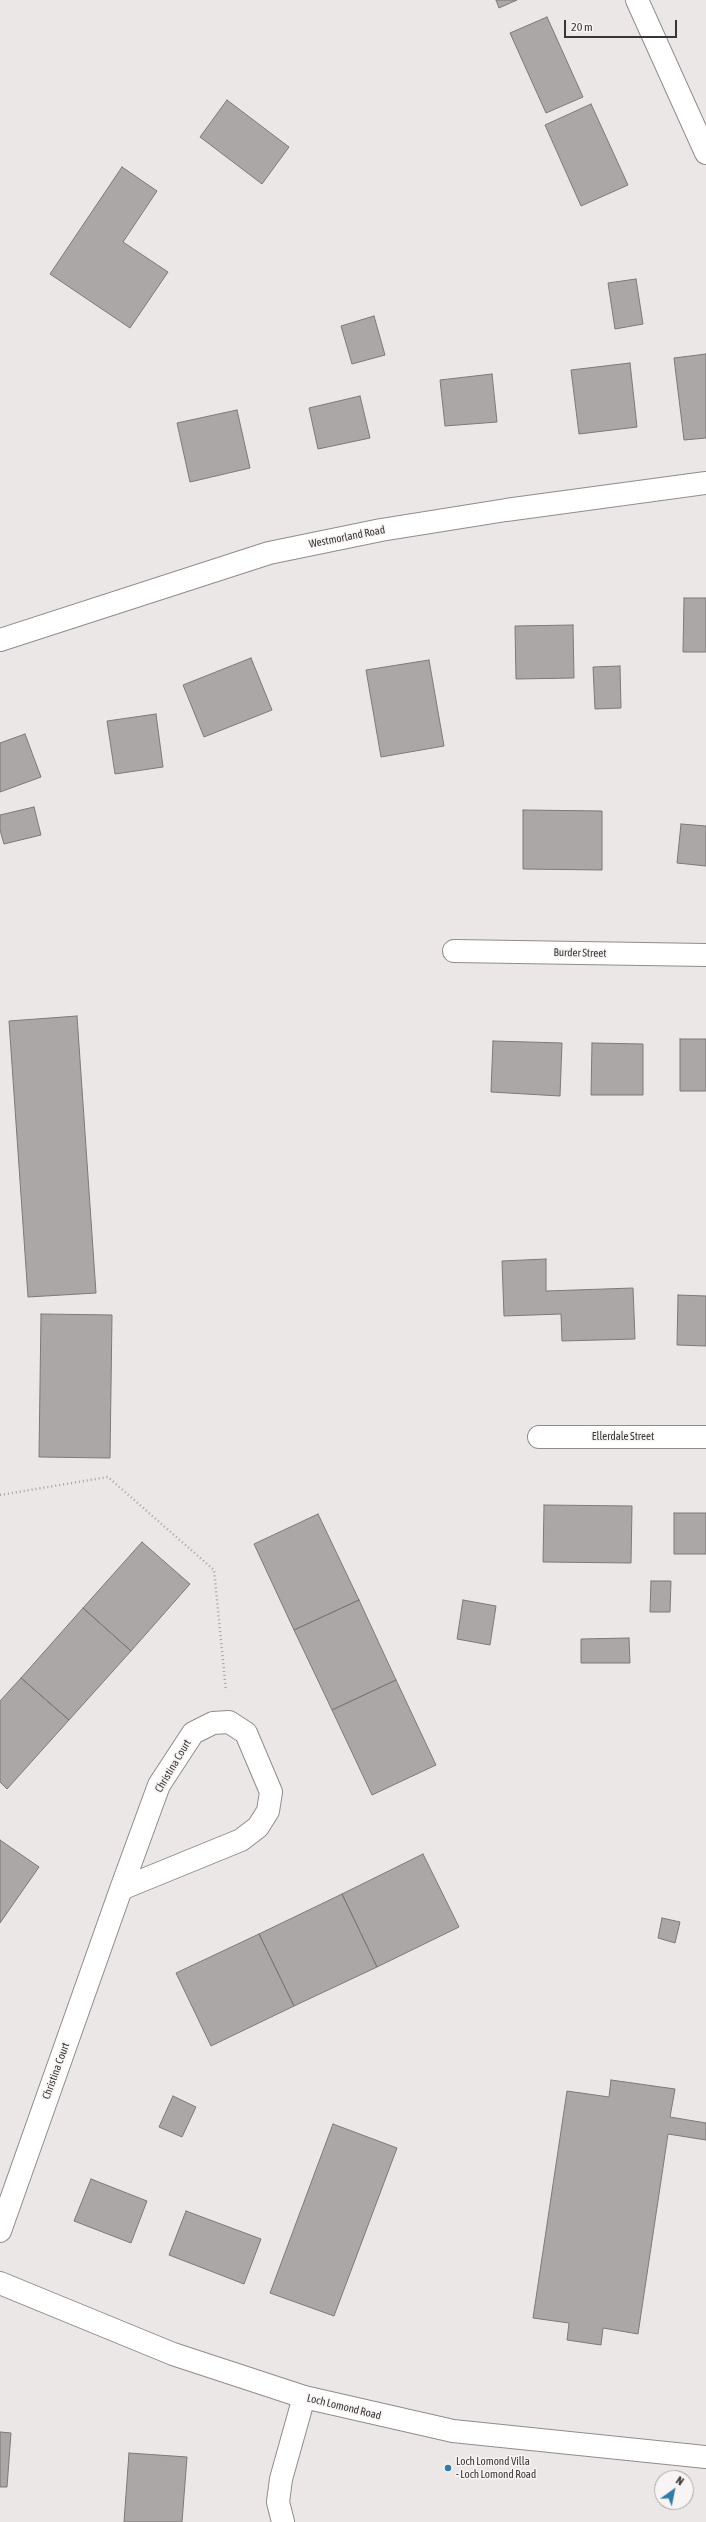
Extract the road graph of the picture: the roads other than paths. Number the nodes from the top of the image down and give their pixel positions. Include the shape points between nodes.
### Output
1 (637, 0) edge
2 (706, 153) edge
3 (706, 483) edge
4 (0, 640) edge
5 (454, 951) dead end
6 (706, 955) edge
7 (539, 1436) dead end
8 (706, 1437) edge
9 (121, 1889) junction
10 (0, 2231) edge
11 (0, 2283) edge
12 (304, 2397) junction
13 (706, 2457) edge
14 (283, 2522) edge

1 - 2 street
3 - 4 street, Westmorland Road via 492,512 381,530 269,553
5 - 6 street, Burder Street
7 - 8 street, Ellerdale Street
9 - 9 street, Christina Court via 163,1779 193,1733 213,1723 229,1722 246,1733 270,1792 268,1811 258,1827 241,1840
9 - 10 street, Christina Court
11 - 12 street, Loch Lomond Road via 180,2356
12 - 13 street, Loch Lomond Road via 453,2431
12 - 14 street via 280,2479 278,2502

